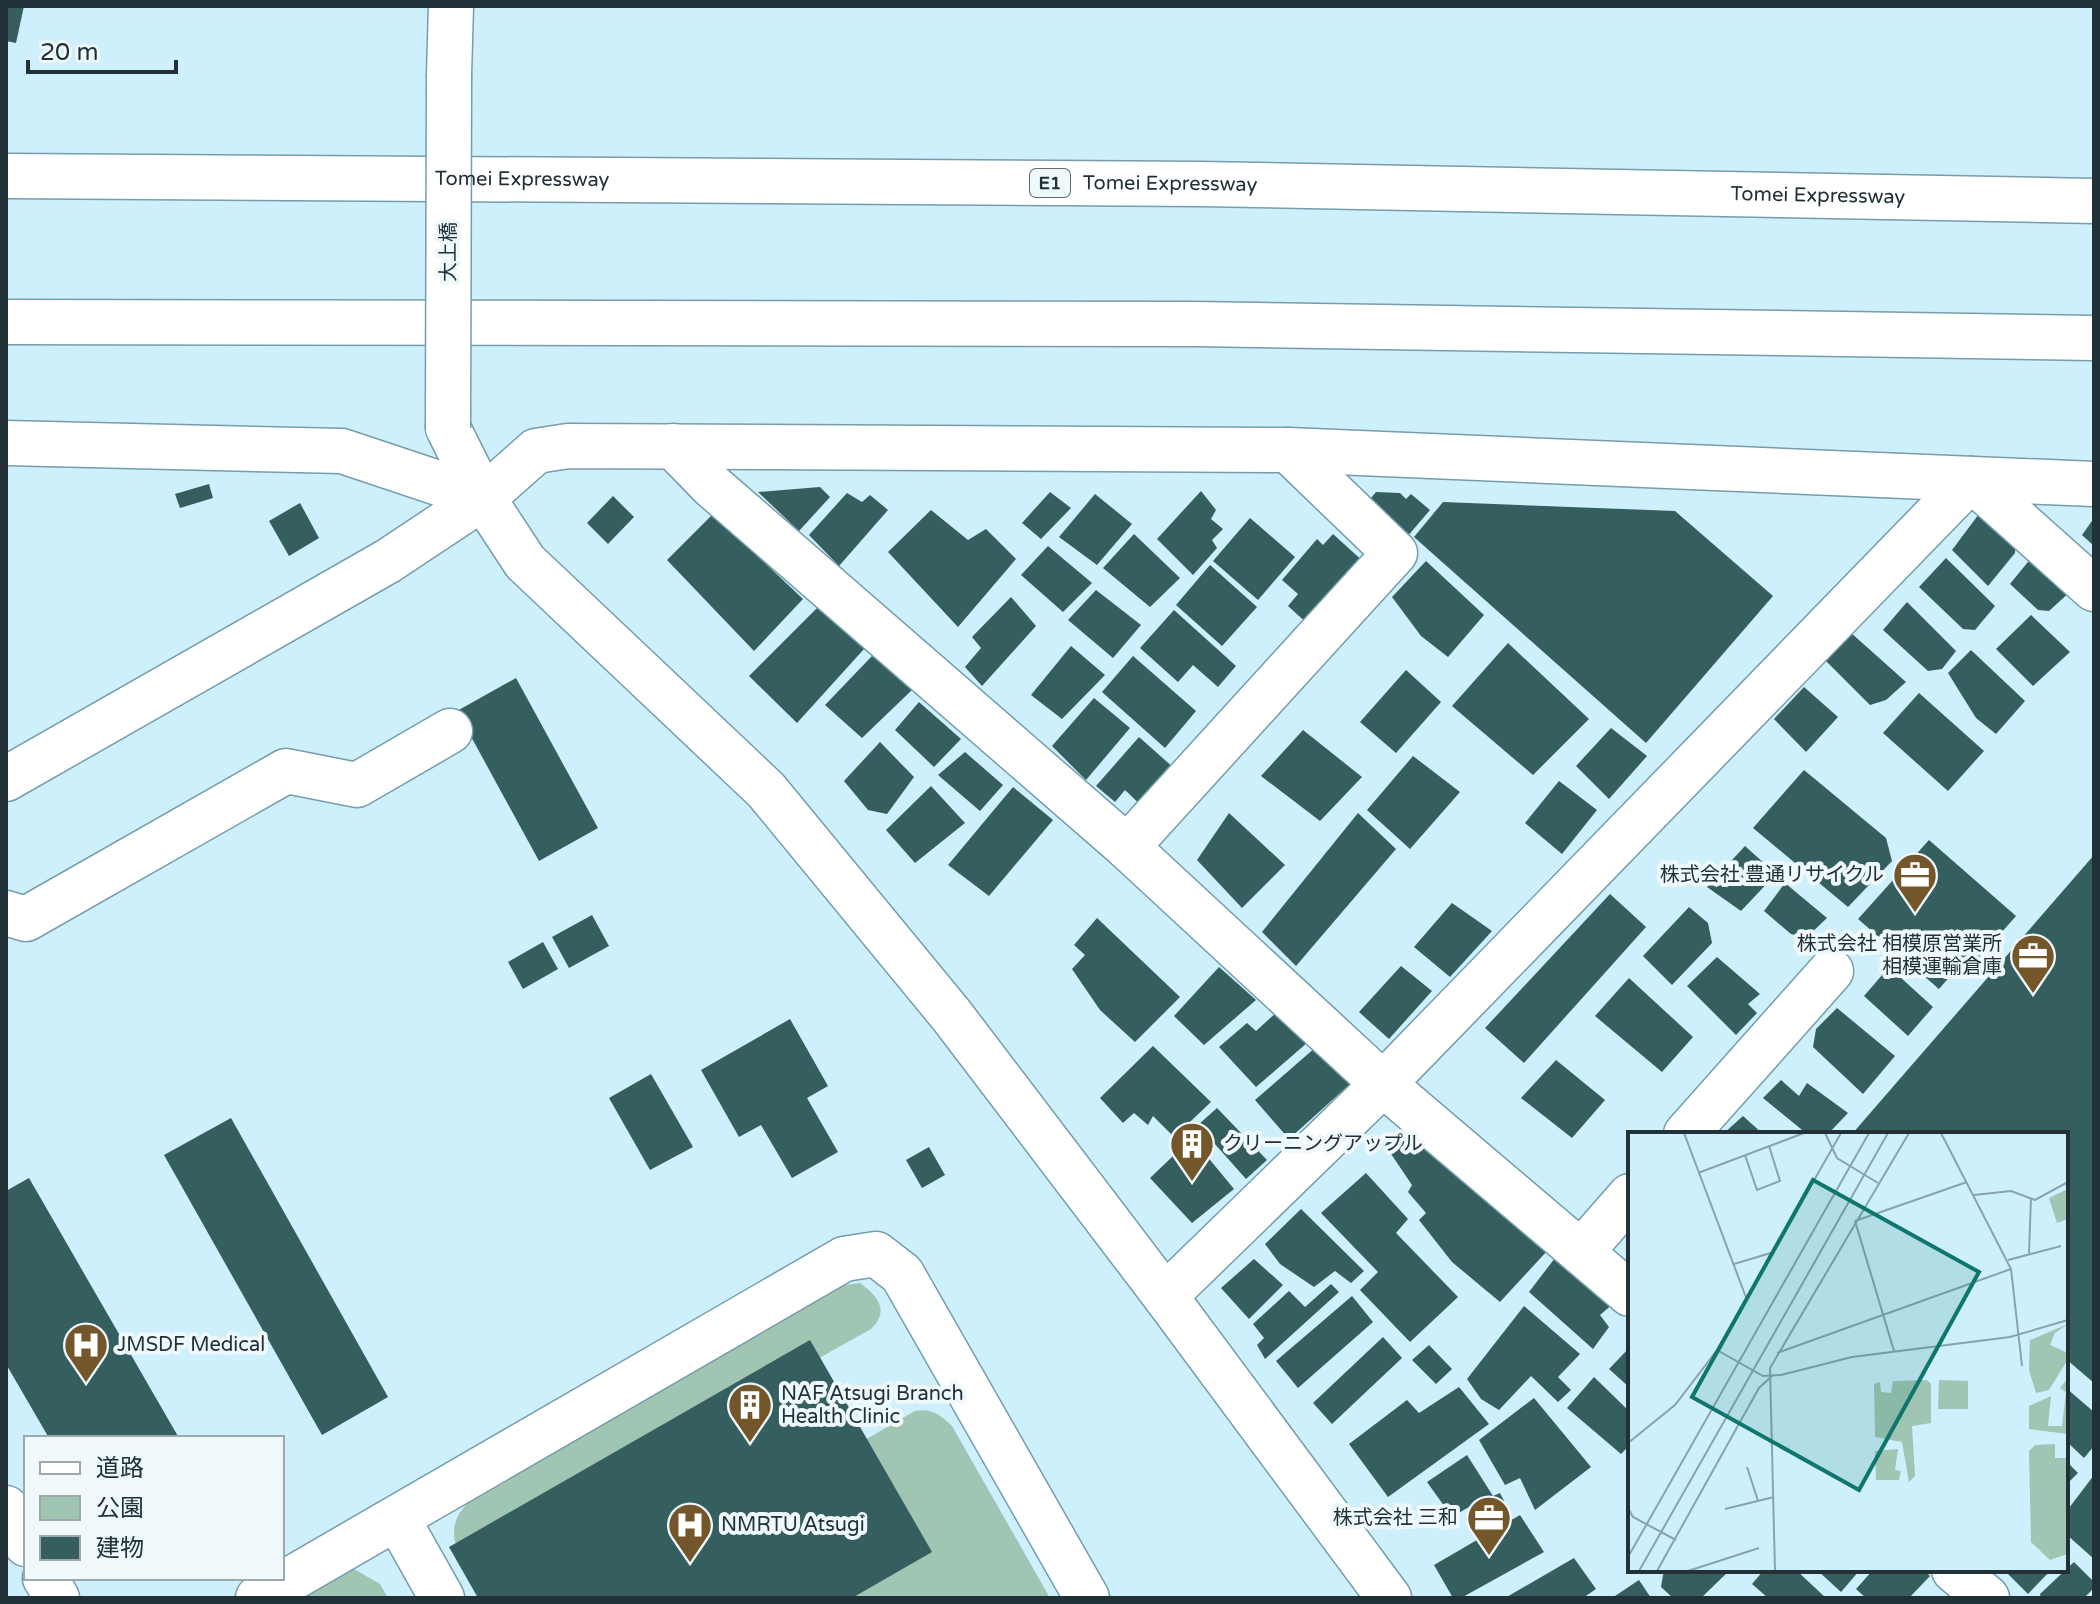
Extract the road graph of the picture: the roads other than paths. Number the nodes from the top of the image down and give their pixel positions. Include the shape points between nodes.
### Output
1 (451, 6) edge
2 (6, 176) edge
3 (2094, 201) edge
4 (6, 322) edge
5 (2094, 338) edge
6 (6, 443) edge
7 (673, 446) junction
8 (1288, 450) junction
9 (1971, 479) junction
10 (2094, 484) edge
11 (483, 498) junction
12 (2094, 589) edge
13 (450, 731) dead end
14 (6, 779) edge
15 (1127, 847) junction
16 (6, 913) edge
17 (1831, 971) dead end
18 (1383, 1084) junction
19 (1688, 1132) edge
20 (1628, 1198) edge
21 (1581, 1252) junction
22 (1628, 1292) edge
23 (1165, 1296) junction
24 (6, 1508) edge
25 (397, 1518) junction
26 (24, 1540) edge
27 (1956, 1572) edge
28 (46, 1580) edge
29 (57, 1598) edge
30 (258, 1598) edge
31 (442, 1598) edge
32 (1087, 1598) edge
33 (1389, 1598) edge
34 (1987, 1598) edge

1 - 11 main road, 大上橋, bridge via 448,428
2 - 3 main road, Tomei Expressway / E1 via 1168,184
4 - 5 main road via 1194,324
6 - 11 main road via 342,451
7 - 8 main road
7 - 11 main road via 536,451
7 - 15 main road via 712,486
8 - 9 main road
8 - 15 main road via 1395,553
9 - 10 main road
9 - 12 main road
9 - 18 main road
11 - 14 main road via 388,561
11 - 23 main road via 525,562 766,790 952,1016
13 - 16 main road via 357,785 286,771 26,919
15 - 18 main road
17 - 19 main road
18 - 21 main road
18 - 23 main road
20 - 21 main road
21 - 22 main road
23 - 33 main road
24 - 26 main road
25 - 30 main road
25 - 31 main road
25 - 32 main road via 844,1259 876,1254 902,1274
27 - 34 main road
28 - 29 main road

